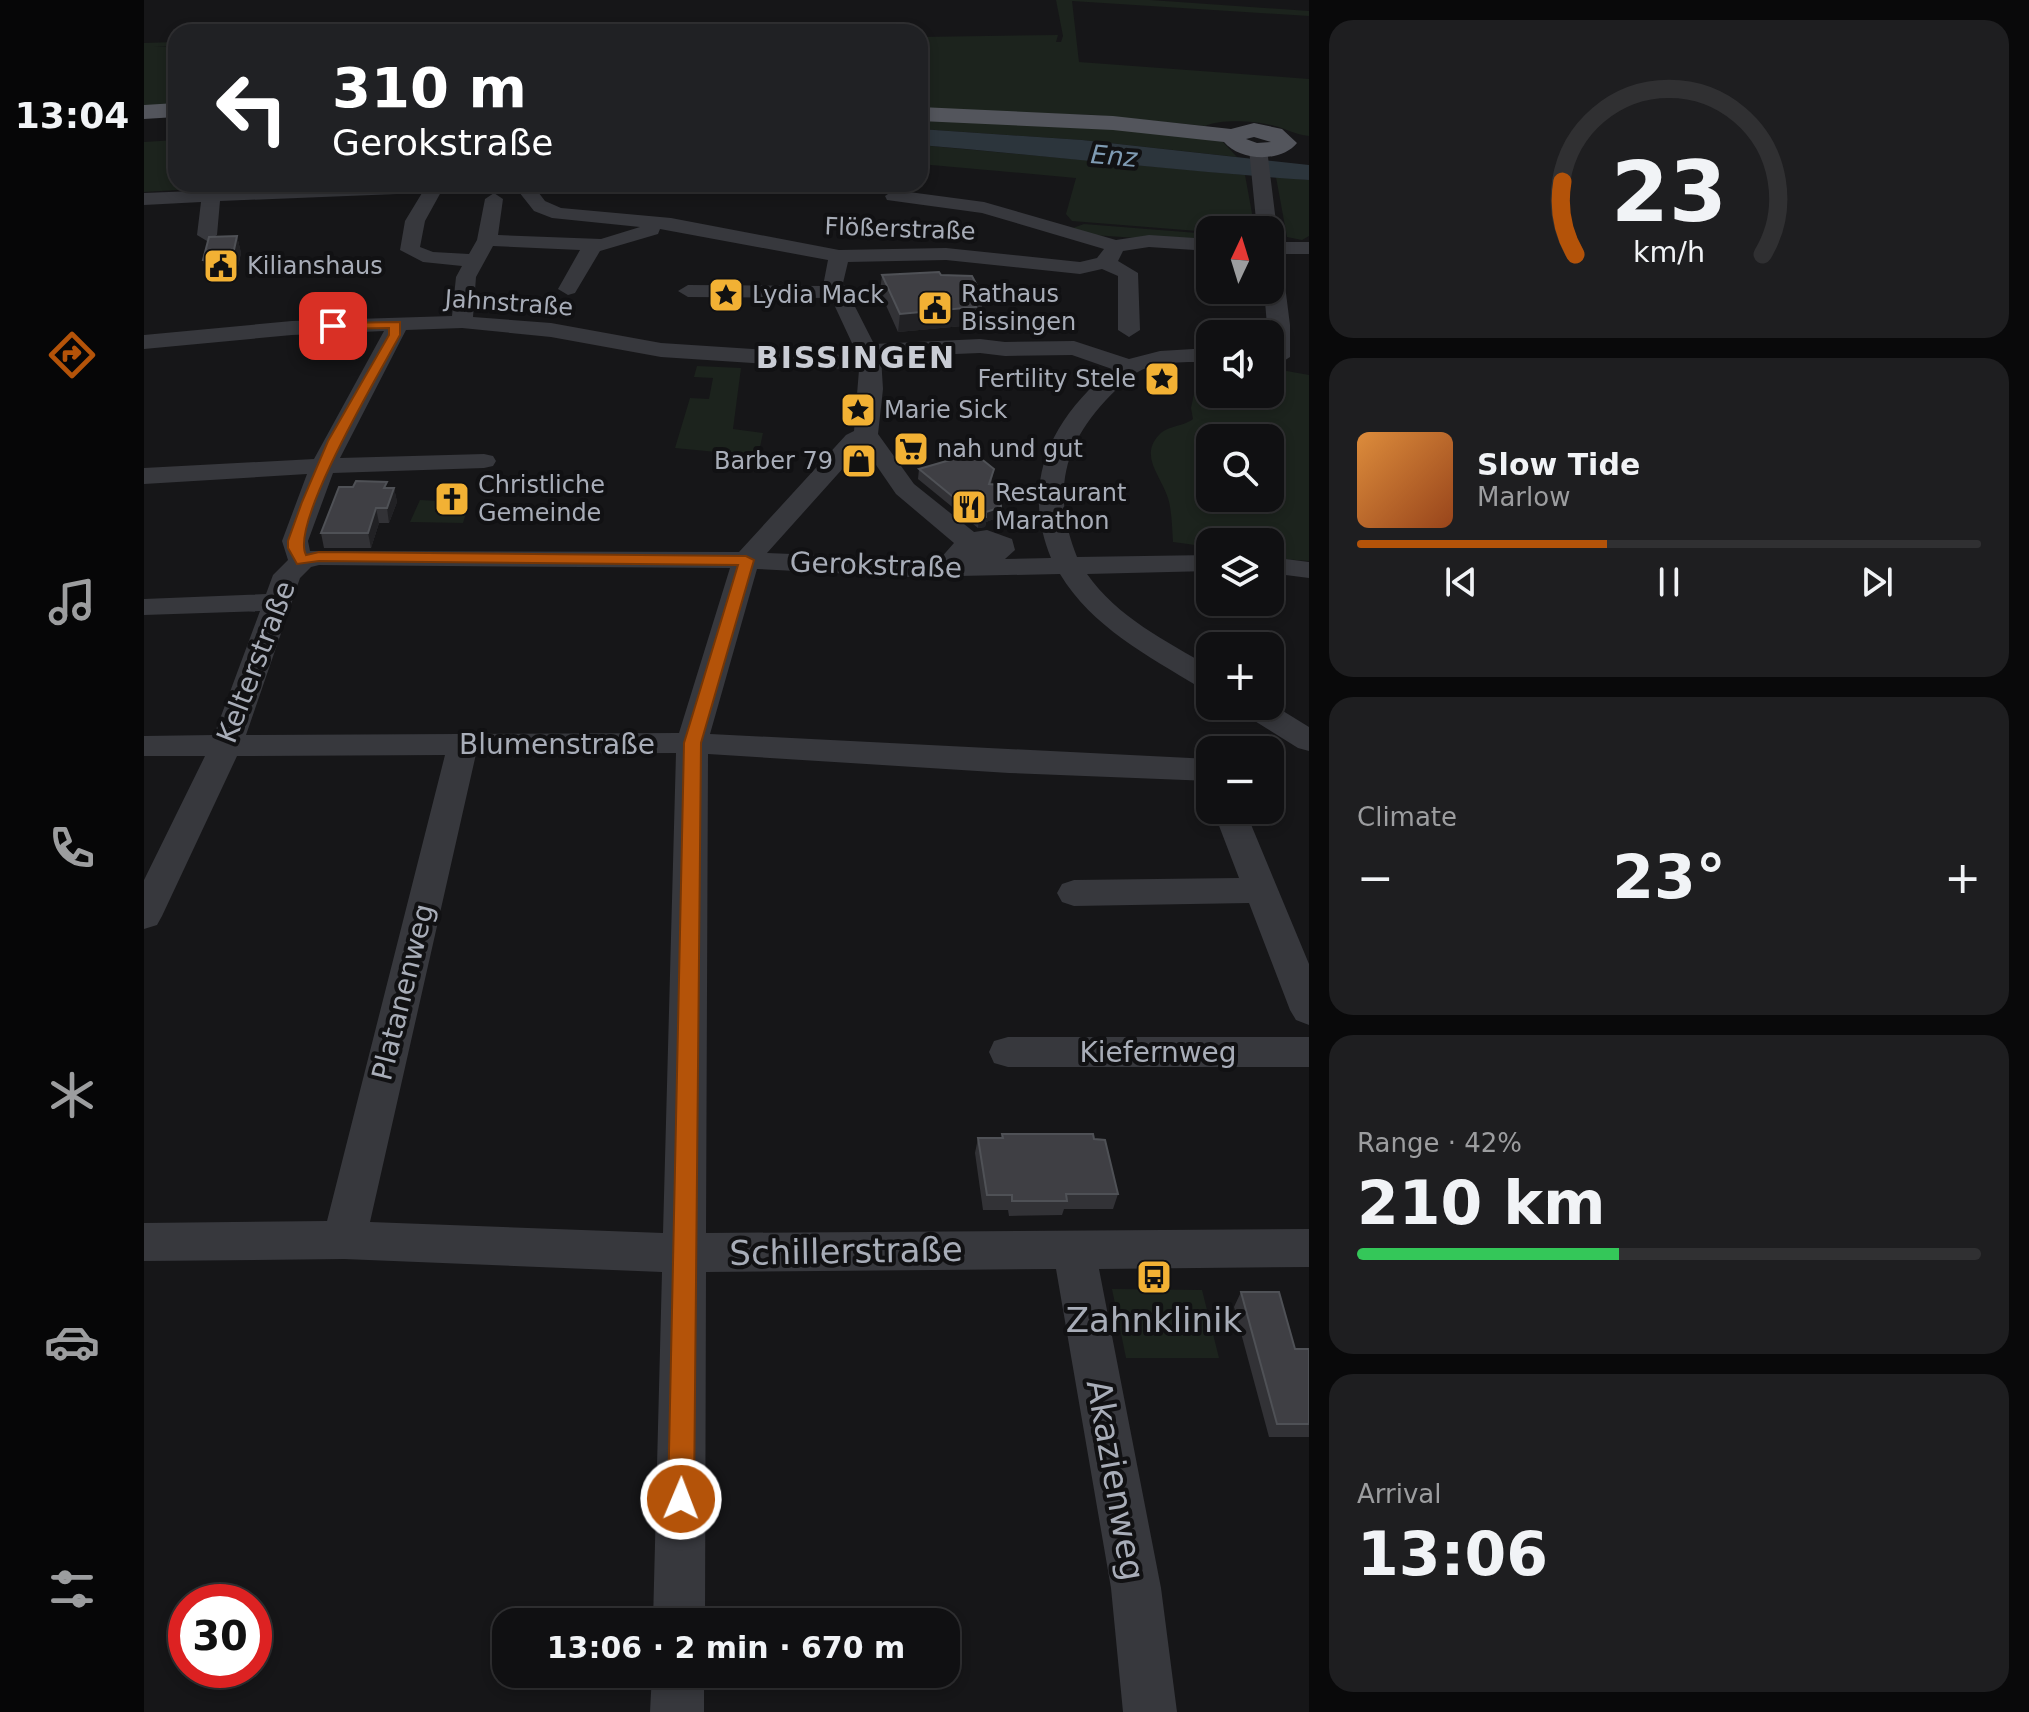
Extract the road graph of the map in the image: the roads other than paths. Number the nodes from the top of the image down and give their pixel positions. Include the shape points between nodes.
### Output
1 (168, 110) edge
2 (144, 112) edge
3 (928, 114) edge
4 (1231, 136) junction
5 (1286, 141) junction
6 (1309, 142) edge
7 (1258, 151) junction
8 (300, 192) edge
9 (431, 192) edge
10 (494, 192) edge
11 (527, 192) edge
12 (211, 194) junction
13 (894, 196) dead end
14 (144, 199) edge
15 (1265, 216) edge
16 (671, 224) junction
17 (207, 235) edge
18 (487, 240) junction
19 (1196, 244) edge
20 (593, 245) junction
21 (1309, 248) edge
22 (1284, 249) edge
23 (1110, 254) junction
24 (839, 256) junction
25 (475, 260) junction
26 (568, 289) dead end
27 (688, 291) dead end
28 (839, 292) junction
29 (462, 322) junction
30 (396, 325) junction
31 (1129, 330) dead end
32 (144, 342) edge
33 (1196, 356) edge
34 (869, 358) junction
35 (1284, 359) edge
36 (1304, 363) dead end
37 (1129, 367) junction
38 (866, 434) junction
39 (484, 461) dead end
40 (323, 466) junction
41 (144, 476) edge
42 (746, 560) junction
43 (302, 561) junction
44 (1068, 563) junction
45 (1196, 563) edge
46 (1284, 567) edge
47 (946, 569) junction
48 (1309, 570) edge
49 (277, 602) junction
50 (144, 607) edge
51 (1196, 672) edge
52 (1275, 720) edge
53 (1309, 741) edge
54 (692, 743) junction
55 (227, 744) junction
56 (463, 744) junction
57 (144, 746) edge
58 (1196, 769) edge
59 (1235, 824) edge
60 (1261, 890) junction
61 (1074, 893) dead end
62 (144, 916) edge
63 (1309, 1010) edge
64 (1008, 1052) dead end
65 (1309, 1052) edge
66 (344, 1240) junction
67 (144, 1242) edge
68 (1309, 1248) edge
69 (1074, 1249) junction
70 (684, 1253) junction
71 (679, 1608) edge
72 (678, 1688) edge
73 (677, 1712) edge
74 (1150, 1712) edge

1 - 2 main road
3 - 4 main road via 1113,123
4 - 5 main road via 1254,130
4 - 7 main road
5 - 6 main road
5 - 7 main road via 1280,148
7 - 15 street
8 - 12 street, Flößerstraße
9 - 25 street via 415,221 410,250 430,258
10 - 18 street
11 - 16 street, Flößerstraße via 532,202 559,214
12 - 14 street, Flößerstraße
12 - 17 street
13 - 23 street, Flößerstraße via 984,208
16 - 20 street
16 - 24 street, Flößerstraße
18 - 20 street
18 - 25 street
19 - 23 street, Flößerstraße via 1149,241
20 - 26 street
21 - 22 street
23 - 24 street, Flößerstraße via 1062,268 946,254
23 - 31 street via 1128,273
24 - 28 street via 832,284
25 - 29 street via 463,293
27 - 28 street
28 - 34 street
29 - 30 street, Jahnstraße
29 - 34 street, Jahnstraße via 551,330 661,350
30 - 32 street, Jahnstraße via 292,328
30 - 40 street, Kelterstraße
33 - 37 street
34 - 37 street, Jahnstraße via 980,346 1074,348
34 - 38 street
35 - 36 street
37 - 44 street via 1073,423 1053,466 1050,515
38 - 42 street
38 - 47 street via 905,489 971,543
39 - 40 street
40 - 41 street
40 - 43 street, Kelterstraße via 295,541
42 - 43 street, Gerokstraße
42 - 47 street, Gerokstraße
42 - 54 street
43 - 49 street, Kelterstraße via 287,575
44 - 45 street, Gerokstraße
44 - 47 street, Gerokstraße
44 - 51 street via 1095,602
46 - 48 street
49 - 50 street
49 - 55 street, Kelterstraße
52 - 53 street
54 - 56 street, Blumenstraße
54 - 58 street, Blumenstraße
54 - 70 street
55 - 56 street, Blumenstraße
55 - 57 street, Blumenstraße
55 - 62 street, Kelterstraße
56 - 66 street, Platanenweg
59 - 60 street
60 - 61 street
60 - 63 street
64 - 65 street, Kiefernweg
66 - 67 street, Schillerstraße
66 - 70 street, Schillerstraße
68 - 69 street, Schillerstraße
69 - 70 street, Schillerstraße
69 - 74 street, Akazienweg via 1136,1588
70 - 71 street
72 - 73 street

